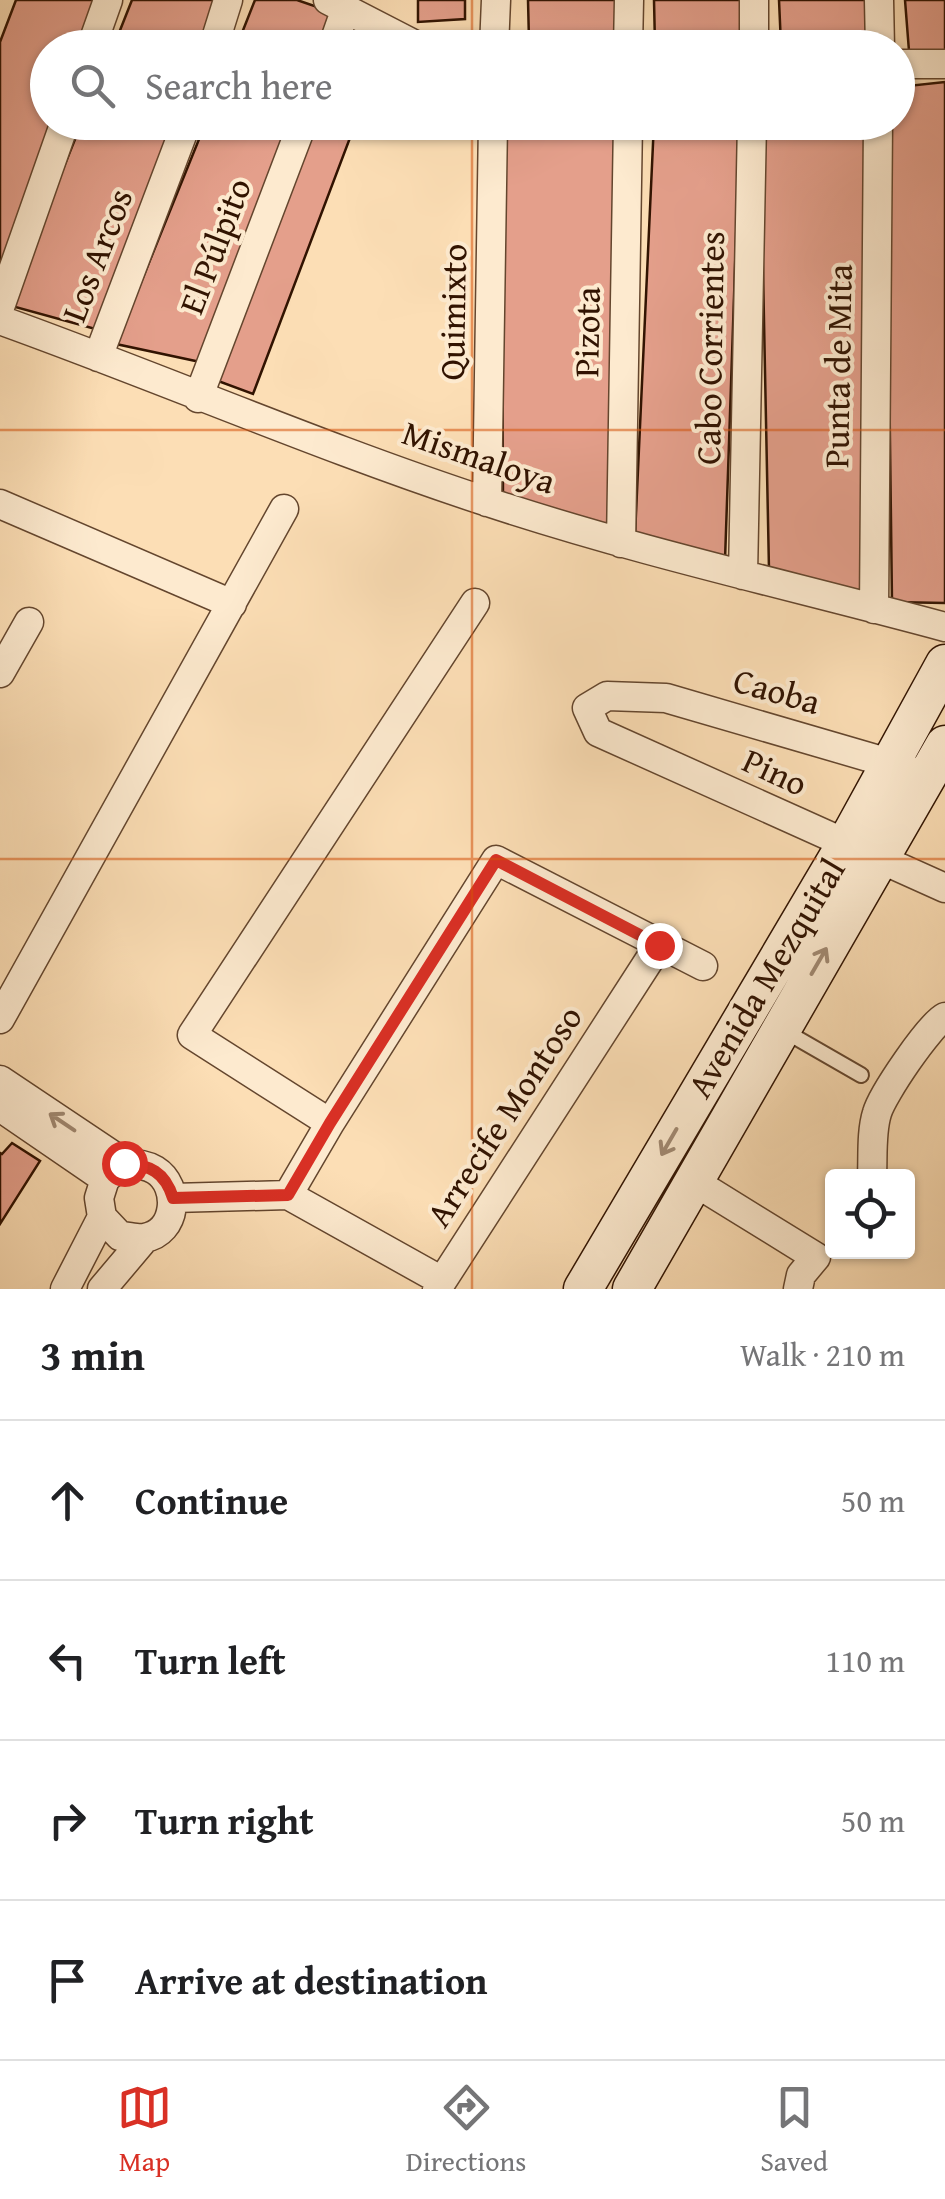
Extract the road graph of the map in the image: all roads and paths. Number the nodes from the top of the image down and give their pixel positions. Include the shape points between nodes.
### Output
1 (108, 0) edge
2 (228, 0) edge
3 (496, 0) edge
4 (629, 0) edge
5 (754, 0) edge
6 (879, 0) edge
7 (337, 4) edge
8 (97, 30) edge
9 (219, 30) edge
10 (334, 30) edge
11 (387, 30) edge
12 (495, 30) edge
13 (628, 30) edge
14 (754, 30) edge
15 (880, 30) edge
16 (915, 64) edge
17 (945, 64) edge
18 (59, 140) edge
19 (180, 140) edge
20 (296, 140) edge
21 (493, 140) edge
22 (628, 140) edge
23 (752, 140) edge
24 (878, 140) edge
25 (0, 307) edge
26 (0, 320) edge
27 (98, 357) junction
28 (198, 398) junction
29 (487, 502) junction
30 (0, 504) edge
31 (284, 510) dead end
32 (621, 542) junction
33 (743, 575) junction
34 (475, 603) dead end
35 (232, 604) junction
36 (874, 609) junction
37 (29, 622) dead end
38 (945, 627) edge
39 (945, 664) edge
40 (0, 673) edge
41 (588, 708) joint
42 (890, 764) junction
43 (939, 766) edge
44 (861, 853) junction
45 (945, 888) edge
46 (659, 945) junction
47 (703, 966) dead end
48 (945, 1017) edge
49 (0, 1019) edge
50 (780, 1028) junction
51 (861, 1075) dead end
52 (0, 1080) edge
53 (0, 1107) edge
54 (330, 1123) junction
55 (873, 1169) edge
56 (114, 1171) junction
57 (694, 1181) junction
58 (288, 1195) junction
59 (173, 1198) junction
60 (102, 1217) junction
61 (146, 1238) junction
62 (824, 1252) edge
63 (439, 1285) edge
64 (65, 1289) edge
65 (102, 1289) edge
66 (582, 1289) edge
67 (632, 1289) edge
68 (798, 1289) edge

1 - 8 street
2 - 9 street
3 - 12 street
4 - 13 street
5 - 14 street
6 - 15 street
7 - 10 street
7 - 11 street
16 - 17 street
18 - 25 street
19 - 27 street, Los Arcos
20 - 28 street, El Púlpito
21 - 29 street, Quimixto
22 - 32 street, Pizota
23 - 33 street, Cabo Corrientes
24 - 36 street, Punta de Mita
26 - 27 street, Mismaloya
27 - 28 street, Mismaloya
28 - 29 street, Mismaloya
29 - 32 street, Mismaloya
30 - 35 street
31 - 35 street
32 - 33 street, Mismaloya
33 - 36 street, Mismaloya
34 - 54 street via 192,1035
35 - 49 street
36 - 38 street, Mismaloya
37 - 40 street
39 - 42 main road, Avenida Mezquital
41 - 42 street, Caoba via 607,696 666,698
41 - 44 street, Pino via 598,732
42 - 43 street, Caoba
42 - 44 main road, Avenida Mezquital
43 - 44 main road, Avenida Mezquital
44 - 45 street, Pino
50 -> 44 main road, Avenida Mezquital
44 -> 66 main road, Avenida Mezquital
46 - 47 street
46 - 54 street via 496,860
46 - 63 street, Arrecife Montoso
48 - 55 street via 916,1048 877,1113
50 - 51 lane
50 - 57 main road, Avenida Mezquital
56 -> 52 street
53 - 56 street
54 - 58 street
56 - 59 street via 142,1165 157,1171
56 - 60 street via 99,1198
57 - 62 street
57 - 67 main road, Avenida Mezquital
58 - 59 street
58 - 63 street, Arrecife Montoso
59 - 61 street via 171,1216
60 - 61 street via 120,1236
60 - 64 street
61 - 65 street
62 - 68 street via 801,1275

